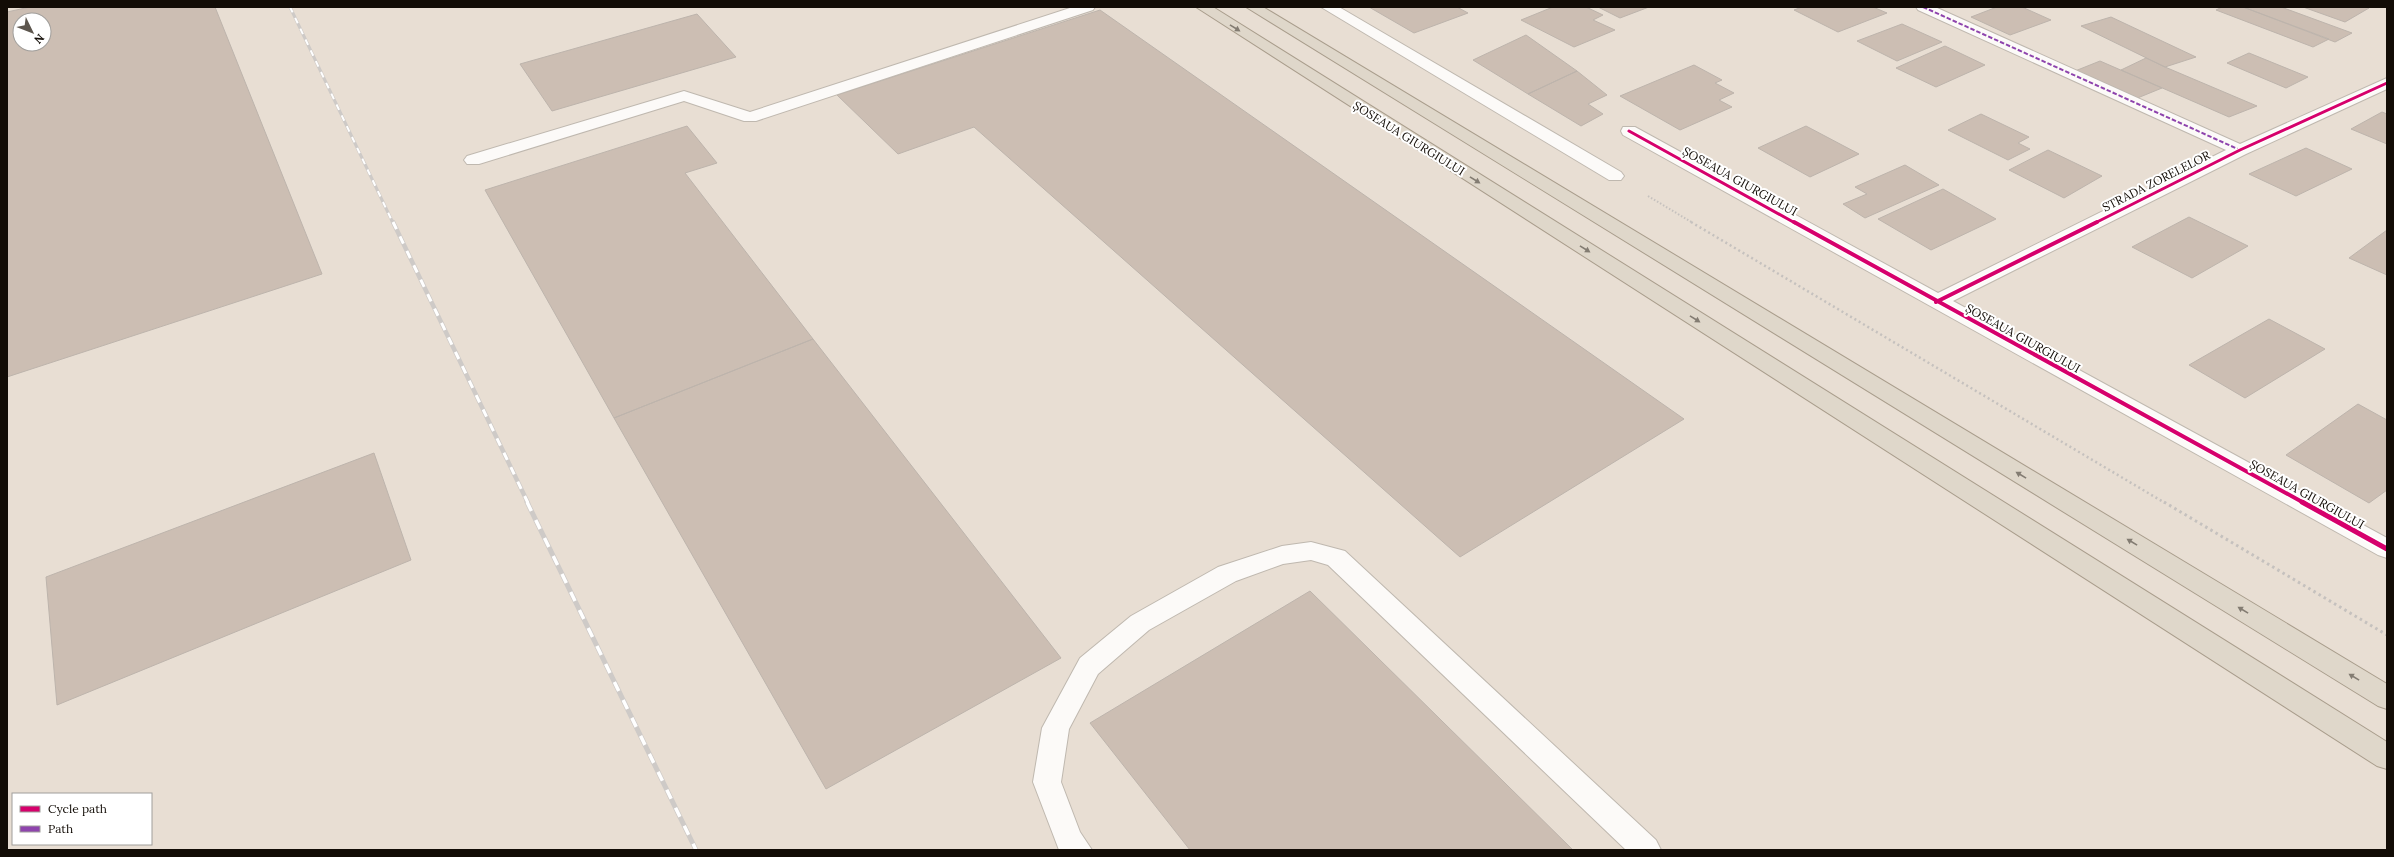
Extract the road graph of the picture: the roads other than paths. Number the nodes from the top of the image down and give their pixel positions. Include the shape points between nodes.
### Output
1 (1088, 7) edge
2 (1202, 7) edge
3 (1253, 7) edge
4 (1328, 7) edge
5 (1923, 7) edge
6 (2387, 83) edge
7 (1630, 131) dead end
8 (2240, 150) junction
9 (473, 160) dead end
10 (1615, 176) road end
11 (1936, 302) junction
12 (2387, 549) edge
13 (2387, 698) edge
14 (2387, 757) edge
15 (1077, 850) edge
16 (1646, 850) edge

1 - 9 street via 750,117 684,96
2 -> 14 highway, ȘOSEAUA GIURGIULUI
13 -> 3 highway
4 - 10 street
5 - 8 street
6 - 8 street, STRADA ZORELELOR
7 - 11 street, ȘOSEAUA GIURGIULUI
8 - 11 street, STRADA ZORELELOR
11 - 12 street, ȘOSEAUA GIURGIULUI
15 - 16 street via 1070,840 1047,782 1056,728 1089,666 1140,623 1227,574 1282,555 1311,551 1336,558

